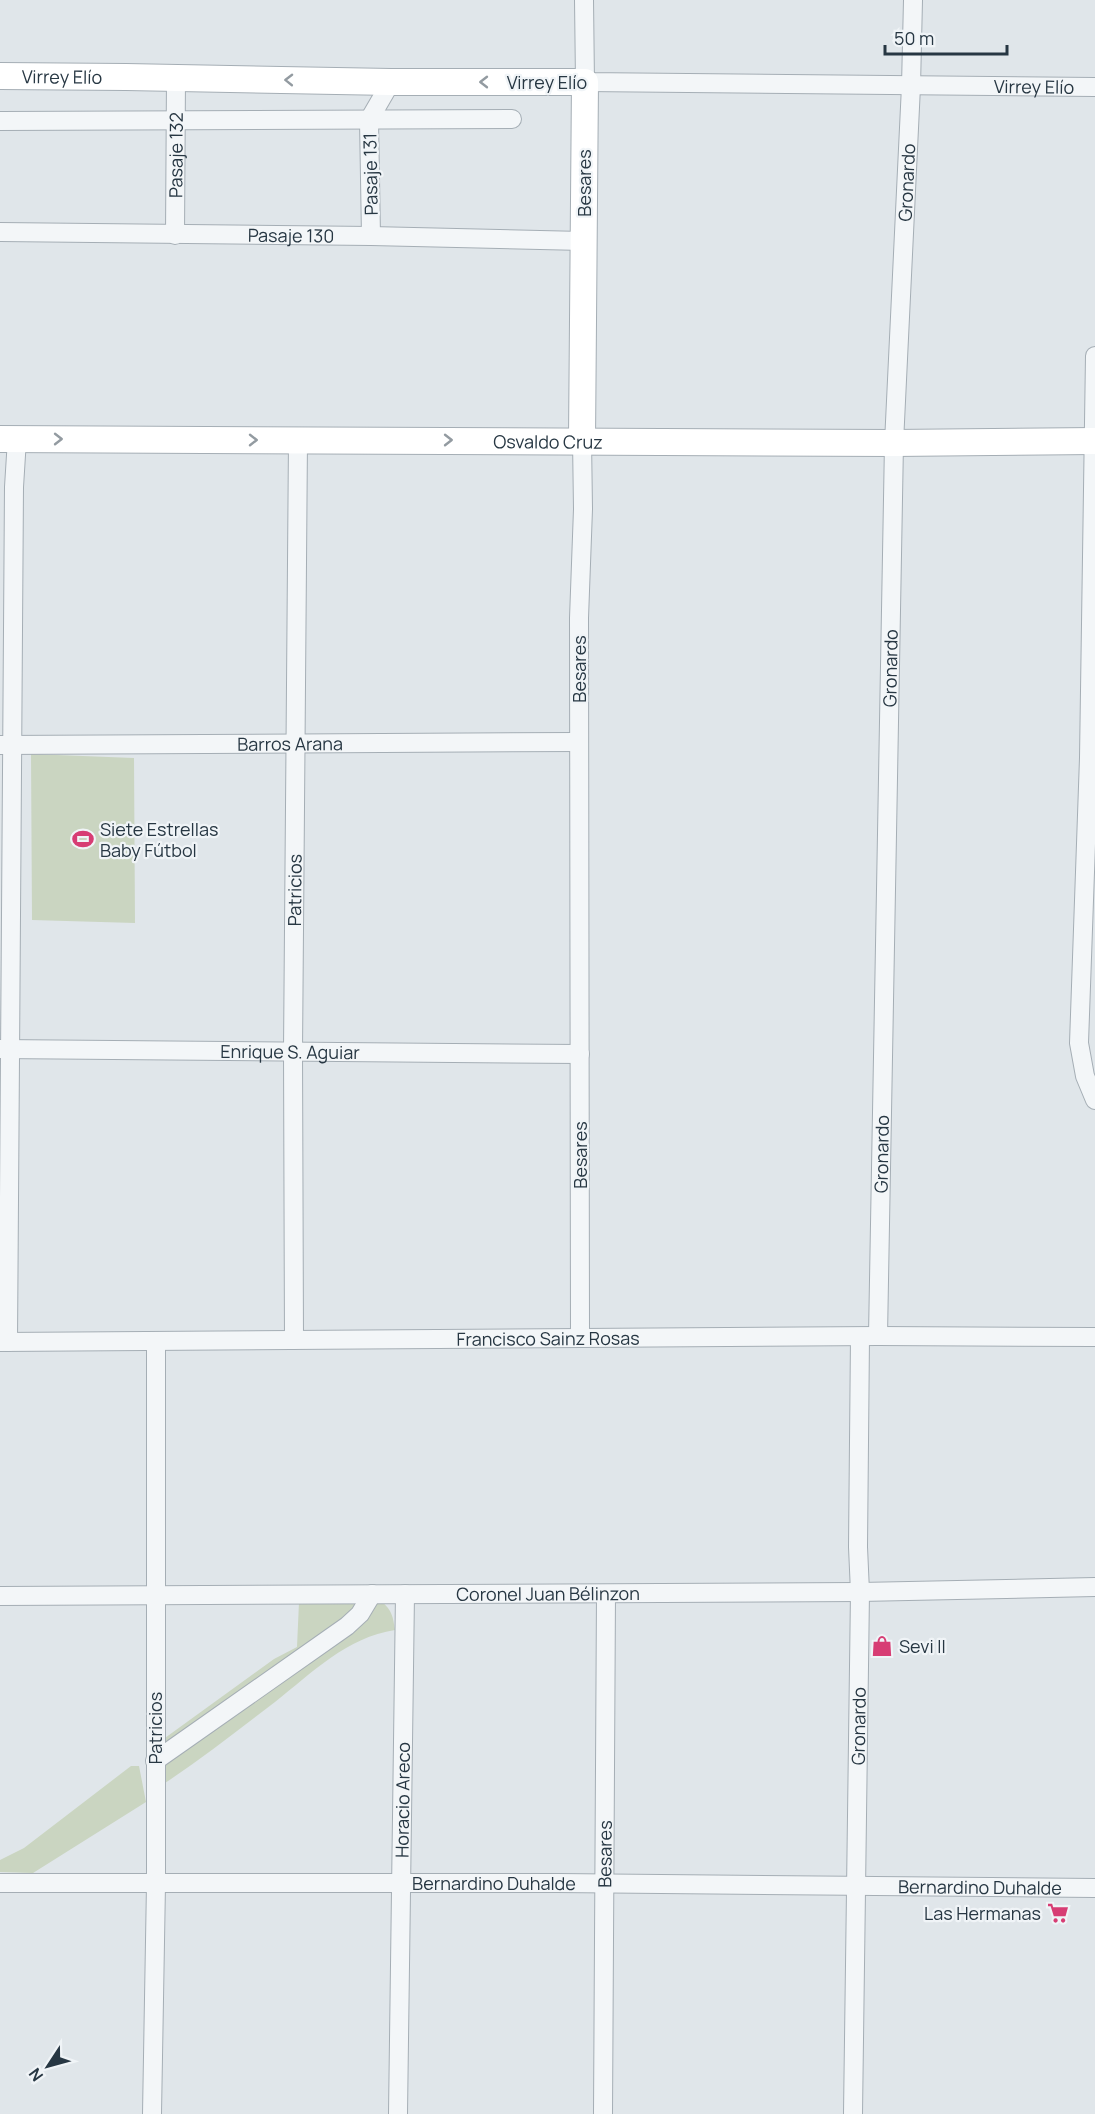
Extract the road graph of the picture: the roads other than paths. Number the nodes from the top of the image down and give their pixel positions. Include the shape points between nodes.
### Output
1 (584, 0) edge
2 (913, 0) edge
3 (0, 76) edge
4 (176, 78) junction
5 (391, 82) junction
6 (585, 82) junction
7 (911, 86) junction
8 (1095, 87) edge
9 (177, 120) junction
10 (369, 120) junction
11 (512, 120) dead end
12 (0, 121) edge
13 (0, 232) edge
14 (175, 235) junction
15 (371, 236) junction
16 (583, 241) junction
17 (1095, 356) edge
18 (9, 439) edge
19 (298, 440) junction
20 (582, 440) junction
21 (1094, 441) edge
22 (894, 442) junction
23 (579, 742) junction
24 (296, 743) junction
25 (6, 746) edge
26 (1092, 758) edge
27 (4, 1049) edge
28 (293, 1051) junction
29 (580, 1054) junction
30 (1095, 1100) edge
31 (869, 1337) junction
32 (1095, 1337) edge
33 (580, 1338) junction
34 (294, 1340) junction
35 (156, 1341) junction
36 (4, 1342) edge
37 (1095, 1587) edge
38 (860, 1592) junction
39 (372, 1594) junction
40 (405, 1594) junction
41 (606, 1594) junction
42 (155, 1595) junction
43 (0, 1596) edge
44 (155, 1761) junction
45 (0, 1883) edge
46 (156, 1884) junction
47 (400, 1884) junction
48 (604, 1884) junction
49 (856, 1886) junction
50 (1095, 1888) edge
51 (152, 2114) edge
52 (398, 2114) edge
53 (603, 2114) edge
54 (853, 2114) edge

1 - 6 street, Besares
2 - 7 street, Gronardo
3 - 4 street, Virrey Elío
5 -> 4 street, Virrey Elío
4 - 9 street, Pasaje 132
6 -> 5 street, Virrey Elío
5 - 10 street, Pasaje 131
6 - 7 street, Virrey Elío
6 - 16 street, Besares
7 - 8 street, Virrey Elío
7 - 22 street, Gronardo
9 - 10 street, Virrey Elío
9 - 12 street, Virrey Elío
9 - 14 street, Pasaje 132
10 - 11 street, Virrey Elío
10 - 15 street, Pasaje 131
13 - 14 street, Pasaje 130
14 - 15 street, Pasaje 130
15 - 16 street, Pasaje 130
16 - 20 street, Besares
17 - 21 street
18 -> 19 street, Osvaldo Cruz
18 - 25 street via 14,487
19 -> 20 street, Osvaldo Cruz
19 - 24 street, Patricios
20 - 22 street, Osvaldo Cruz
20 - 23 street, Besares
21 - 22 street, Osvaldo Cruz
21 - 26 street
22 - 31 street, Gronardo
23 - 24 street, Barros Arana
23 - 29 street, Besares
24 - 25 street, Barros Arana
24 - 28 street, Patricios
25 - 27 street
26 - 30 street via 1079,1043 1085,1076
27 - 28 street, Enrique S. Aguiar
27 - 36 street
28 - 29 street, Enrique S. Aguiar
28 - 34 street, Patricios
29 - 33 street, Besares
31 - 32 street, Francisco Sainz Rosas
31 - 33 street, Francisco Sainz Rosas
31 - 38 street, Gronardo via 858,1547
33 - 34 street, Francisco Sainz Rosas
34 - 35 street, Francisco Sainz Rosas
35 - 36 street, Francisco Sainz Rosas
35 - 42 street, Patricios
37 - 38 street, Coronel Juan Bélinzon
38 - 41 street, Coronel Juan Bélinzon
38 - 49 street, Gronardo
39 - 40 street, Coronel Juan Bélinzon
39 - 42 street, Coronel Juan Bélinzon
39 - 44 street via 347,1626
40 - 41 street, Coronel Juan Bélinzon
40 - 47 street, Horacio Areco
41 - 48 street, Besares
42 - 43 street, Coronel Juan Bélinzon
42 - 44 street, Patricios
44 - 46 street, Patricios
45 - 46 street, Bernardino Duhalde
46 - 47 street, Bernardino Duhalde
46 - 51 street, Patricios
47 - 48 street, Bernardino Duhalde
47 - 52 street, Horacio Areco
48 - 49 street, Bernardino Duhalde
48 - 53 street, Besares
49 - 50 street, Bernardino Duhalde
49 - 54 street, Gronardo

